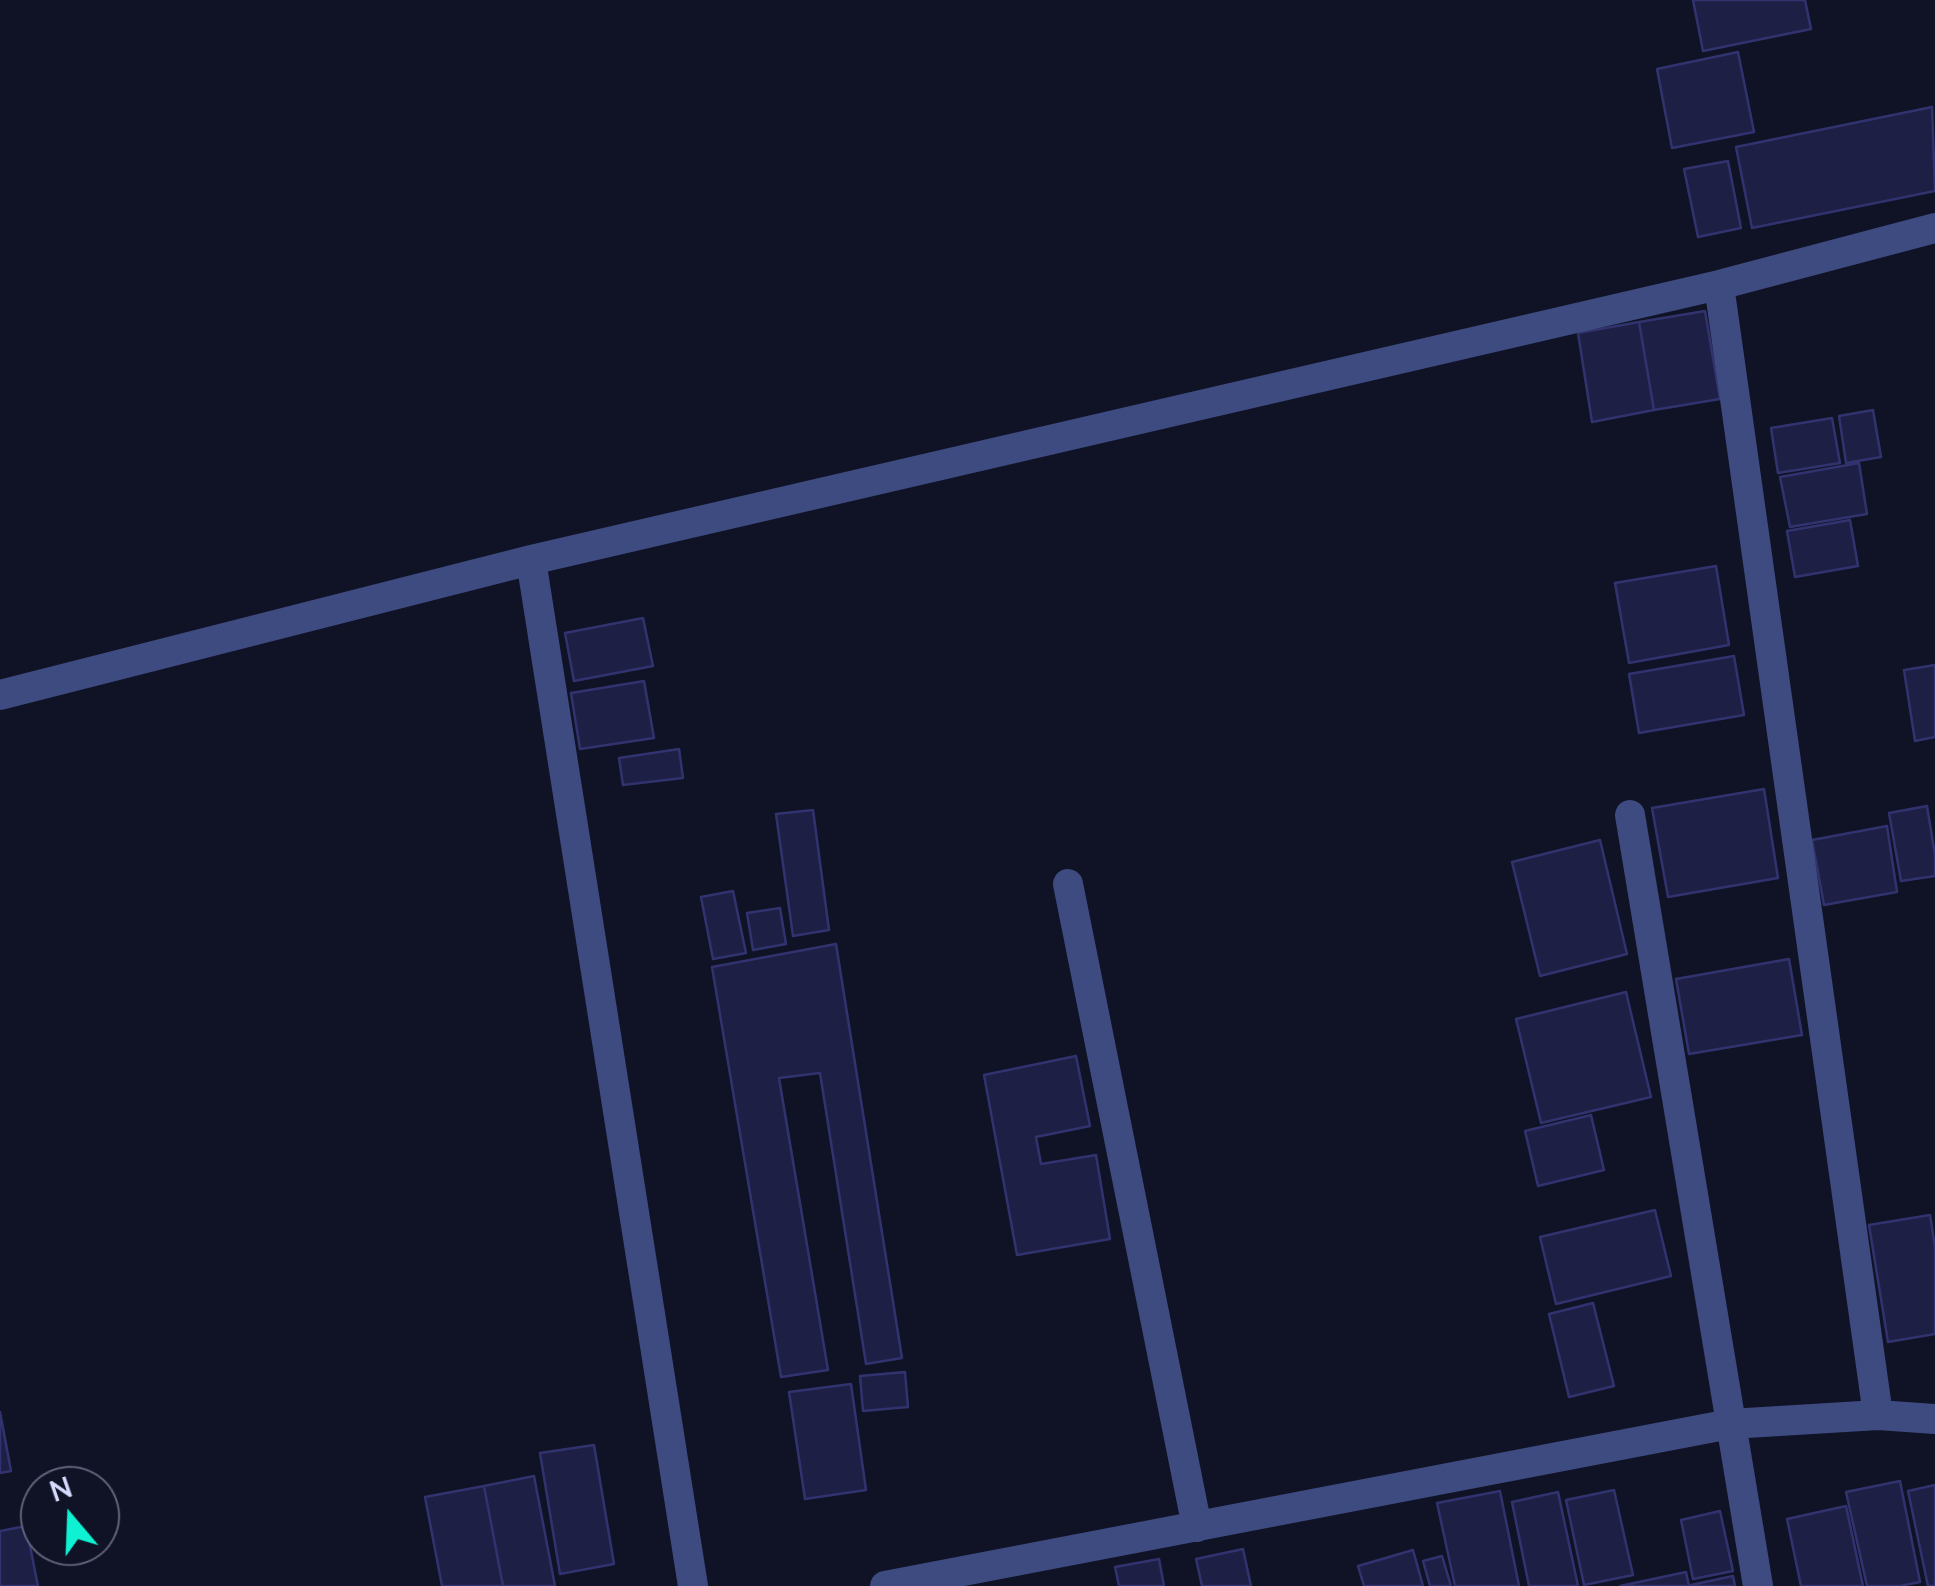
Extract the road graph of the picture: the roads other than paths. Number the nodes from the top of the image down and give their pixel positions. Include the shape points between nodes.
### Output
1 (1935, 228) edge
2 (1719, 285) junction
3 (532, 560) junction
4 (0, 696) edge
5 (1630, 815) dead end
6 (1068, 884) dead end
7 (1878, 1415) junction
8 (1935, 1419) edge
9 (1730, 1424) junction
10 (1197, 1527) junction
11 (693, 1586) edge
12 (885, 1586) edge
13 (1758, 1586) edge

1 - 2 street
2 - 3 street
2 - 7 street
3 - 4 street
3 - 11 street
5 - 9 street
6 - 10 street
7 - 8 street
7 - 9 street
9 - 10 street
9 - 13 street
10 - 12 street

